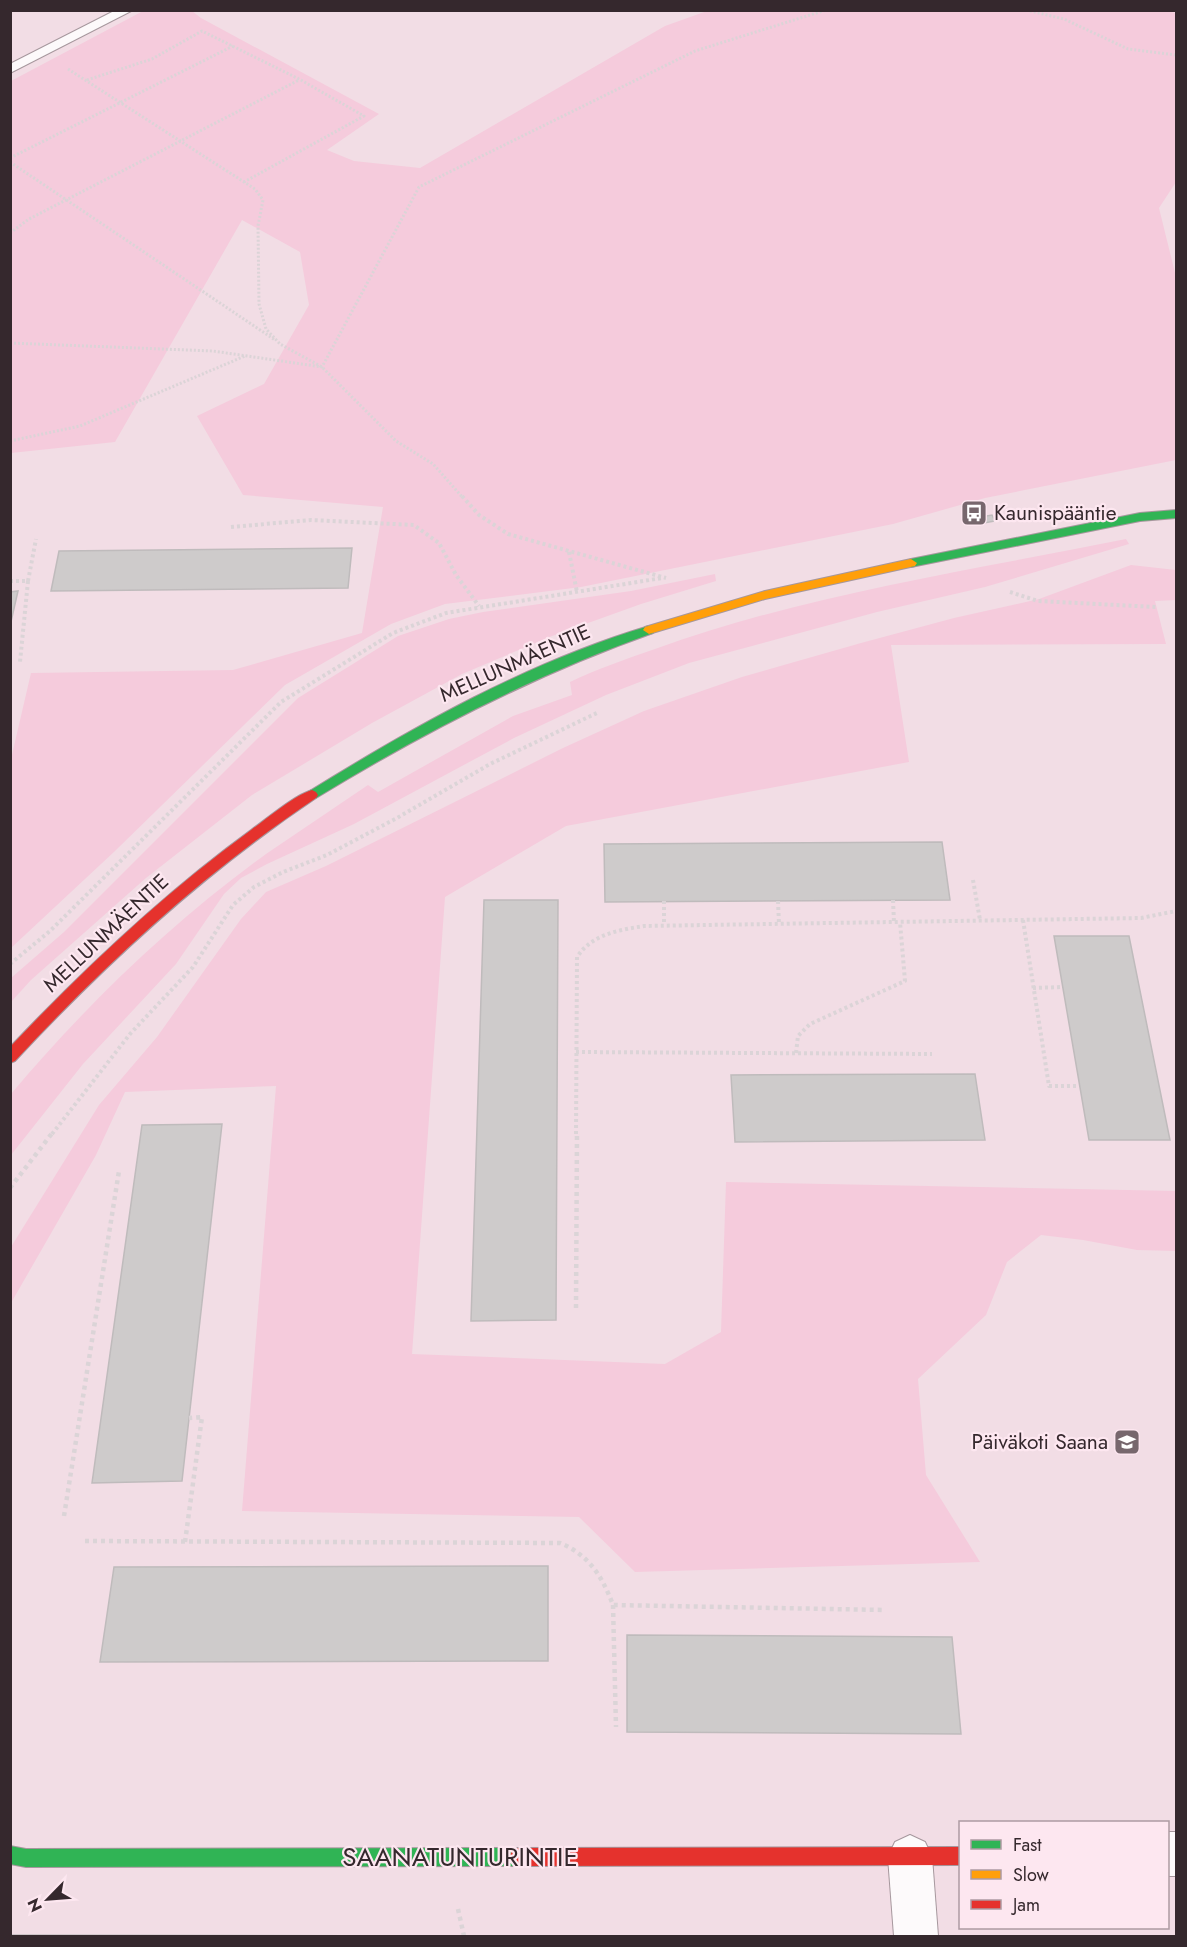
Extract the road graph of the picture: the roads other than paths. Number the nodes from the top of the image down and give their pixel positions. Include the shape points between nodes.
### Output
1 (127, 10) edge
2 (10, 69) edge
3 (1167, 501) dead end
4 (1176, 514) edge
5 (1140, 517) junction
6 (10, 1057) edge
7 (10, 1855) edge
8 (959, 1856) edge
9 (910, 1857) junction
10 (916, 1936) edge

1 - 2 lane
3 - 5 main road, MELLUNMÄENTIE
4 - 5 main road, MELLUNMÄENTIE
5 - 6 main road, MELLUNMÄENTIE via 774,592 655,628 565,660 508,686 346,774 237,848 174,895 110,954
7 - 9 main road, SAANATUNTURINTIE
8 - 9 main road, SAANATUNTURINTIE
9 - 10 street

